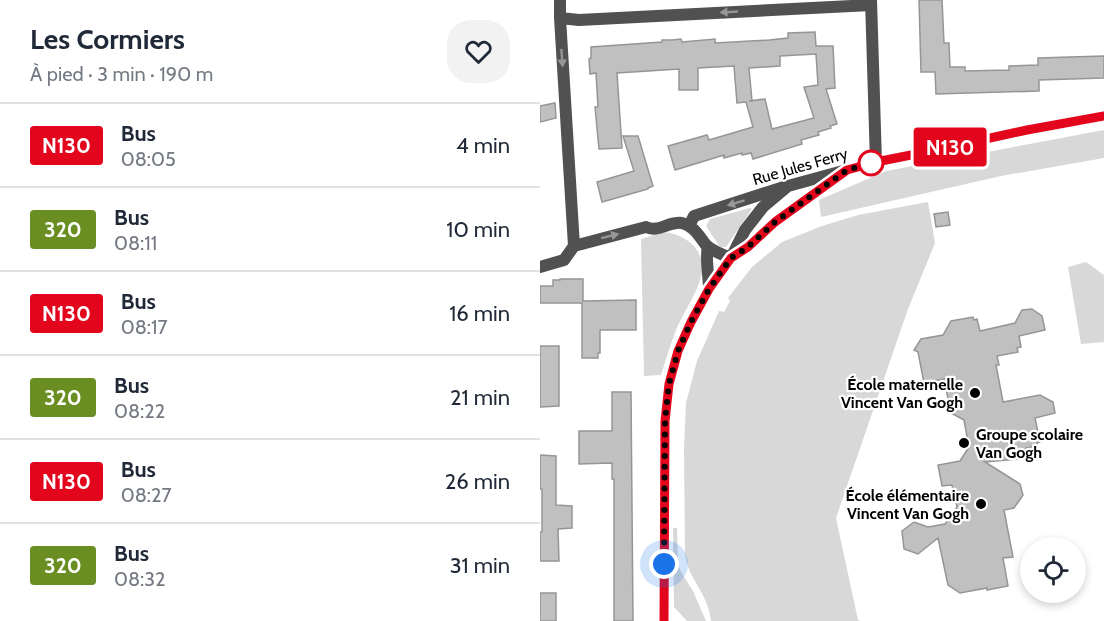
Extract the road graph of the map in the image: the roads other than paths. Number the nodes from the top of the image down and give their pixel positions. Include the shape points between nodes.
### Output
1 (560, 0) edge
2 (871, 2) edge
3 (560, 18) junction
4 (1104, 116) edge
5 (876, 162) junction
6 (847, 170) junction
7 (789, 186) junction
8 (684, 224) junction
9 (574, 246) junction
10 (708, 247) junction
11 (731, 258) junction
12 (540, 267) edge
13 (709, 289) junction
14 (664, 621) edge

1 - 3 street
2 -> 3 street
2 - 5 street
3 -> 9 street
4 - 5 street, Rue Jules Ferry
5 - 6 street, Rue Jules Ferry
6 - 7 street, Rue Jules Ferry
6 - 11 street
7 -> 8 street, Rue Jules Ferry via 694,216
7 - 11 street via 763,207 745,230
9 -> 8 street, Rue Jules Ferry via 646,227 652,230
8 - 10 street via 699,234
9 - 12 street, Rue Jules Ferry via 564,260
10 - 11 street
10 - 13 street
11 - 13 street
13 - 14 street via 678,351 669,384 665,421

